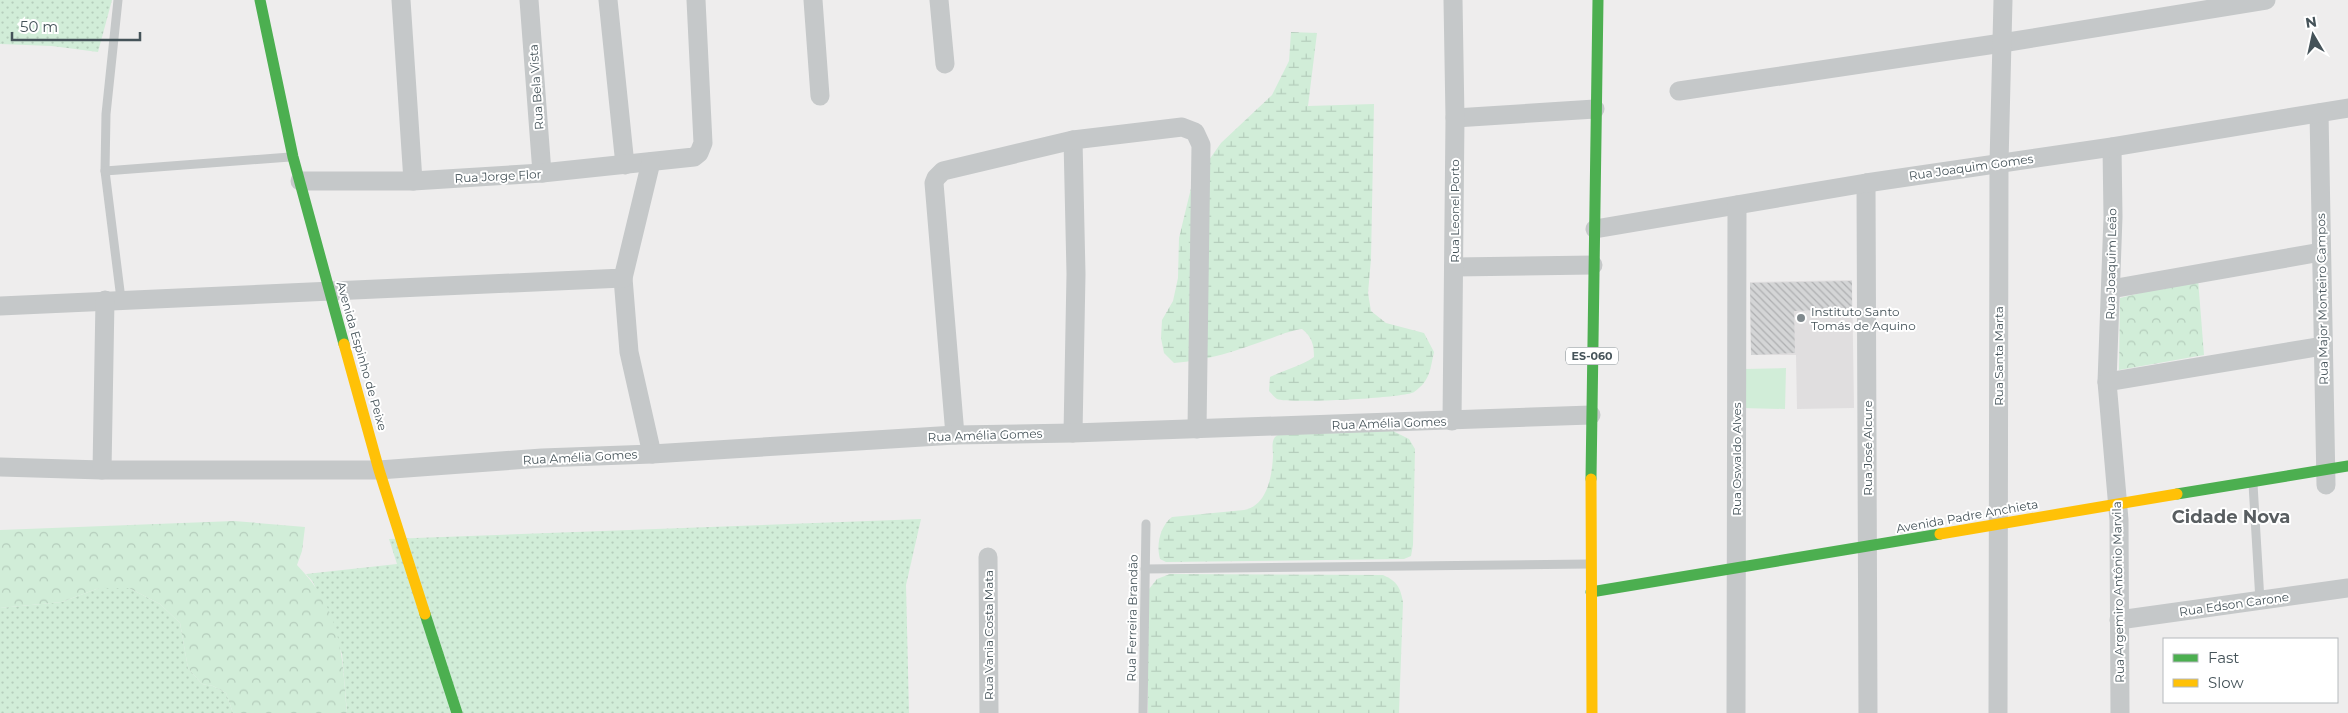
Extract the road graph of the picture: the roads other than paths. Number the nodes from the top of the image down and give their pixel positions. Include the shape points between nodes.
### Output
1 (118, 0) edge
2 (260, 0) edge
3 (401, 0) edge
4 (529, 0) edge
5 (608, 0) edge
6 (696, 0) edge
7 (813, 0) edge
8 (939, 0) edge
9 (1453, 0) edge
10 (1598, 0) edge
11 (2003, 0) edge
12 (2266, 0) edge
13 (2002, 43) junction
14 (946, 64) dead end
15 (1680, 91) dead end
16 (820, 96) dead end
17 (2348, 108) edge
18 (1595, 109) junction
19 (2319, 113) junction
20 (1455, 118) junction
21 (1073, 140) junction
22 (2112, 147) junction
23 (293, 156) junction
24 (651, 162) junction
25 (1999, 163) junction
26 (624, 165) junction
27 (105, 171) junction
28 (542, 174) junction
29 (300, 181) junction
30 (413, 181) junction
31 (1866, 183) junction
32 (1737, 205) junction
33 (1595, 229) junction
34 (2321, 252) junction
35 (1593, 265) junction
36 (1454, 267) junction
37 (623, 278) junction
38 (329, 289) junction
39 (2111, 289) junction
40 (113, 300) junction
41 (0, 306) edge
42 (2323, 346) junction
43 (2107, 382) junction
44 (1591, 415) junction
45 (1452, 421) junction
46 (1197, 429) junction
47 (1073, 433) junction
48 (955, 435) junction
49 (652, 454) junction
50 (0, 466) edge
51 (2348, 466) edge
52 (102, 470) junction
53 (379, 470) junction
54 (2328, 481) junction
55 (2252, 484) junction
56 (2119, 516) junction
57 (1146, 524) dead end
58 (1998, 536) junction
59 (988, 557) dead end
60 (1867, 558) junction
61 (1592, 564) junction
62 (1145, 569) junction
63 (1736, 579) junction
64 (2348, 588) edge
65 (1591, 592) junction
66 (2260, 601) junction
67 (2119, 620) junction
68 (457, 713) edge
69 (989, 713) edge
70 (1143, 713) edge
71 (1592, 713) edge
72 (1736, 713) edge
73 (1868, 713) edge
74 (1998, 713) edge
75 (2120, 713) edge

1 - 27 lane via 106,114
2 - 23 street, Avenida Espinho de Peixe
3 - 30 street
4 - 28 street, Rua Bela Vista
5 - 26 street
6 - 24 street, Rua Jorge Flor via 703,143 694,157
7 - 16 street
8 - 14 street
9 - 20 street, Rua Leonel Porto
10 - 18 street, ES-060
11 - 13 street, Rua Santa Marta
12 - 13 street
13 - 15 street
13 - 25 street, Rua Santa Marta
17 - 19 street, Rua Joaquim Gomes
18 - 20 street
18 - 33 street, ES-060
19 - 22 street, Rua Joaquim Gomes
19 - 34 street, Rua Major Monteiro Campos
20 - 36 street, Rua Leonel Porto
21 - 46 street via 1182,127 1195,132 1201,145
21 - 47 street via 1076,274
21 - 48 street via 943,171 934,183
22 - 25 street, Rua Joaquim Gomes
22 - 39 street, Rua Joaquim Leão
23 - 27 lane
23 - 29 street, Avenida Espinho de Peixe
24 - 26 street, Rua Jorge Flor
24 - 37 street
25 - 31 street, Rua Joaquim Gomes
25 - 58 street, Rua Santa Marta
26 - 28 street, Rua Jorge Flor
27 - 40 lane
28 - 30 street, Rua Jorge Flor
29 - 30 street, Rua Jorge Flor
29 - 38 street, Avenida Espinho de Peixe
31 - 32 street, Rua Joaquim Gomes
31 - 60 street, Rua José Alcure
32 - 33 street, Rua Joaquim Gomes
32 - 63 street, Rua Oswaldo Alves
33 - 35 street, ES-060
34 - 39 street
34 - 42 street, Rua Major Monteiro Campos
35 - 36 street
35 - 44 street, ES-060
36 - 45 street, Rua Leonel Porto
37 - 38 street
37 - 49 street via 629,352
38 - 40 street
38 - 53 street, Avenida Espinho de Peixe
39 - 43 street, Rua Joaquim Leão
40 - 41 street
40 - 52 street
42 - 43 street
42 - 54 street, Rua Major Monteiro Campos
43 - 56 street, Rua Argemiro Antônio Marvila
44 - 45 street, Rua Amélia Gomes
44 - 61 street, ES-060
45 - 46 street, Rua Amélia Gomes
46 - 47 street, Rua Amélia Gomes
47 - 48 street, Rua Amélia Gomes
48 - 49 street, Rua Amélia Gomes
49 - 53 street, Rua Amélia Gomes
50 - 52 street, Rua Amélia Gomes
51 - 54 street, Avenida Padre Anchieta
52 - 53 street, Rua Amélia Gomes
53 - 68 street, Avenida Espinho de Peixe
54 - 55 street, Avenida Padre Anchieta
55 - 56 street, Avenida Padre Anchieta
55 - 66 lane
56 - 58 street, Avenida Padre Anchieta
56 - 67 street, Rua Argemiro Antônio Marvila
57 - 62 lane, Rua Ferreira Brandão
58 - 60 street, Avenida Padre Anchieta
58 - 74 street, Rua Santa Marta
59 - 69 street, Rua Vania Costa Mata
60 - 63 street, Avenida Padre Anchieta
60 - 73 street, Rua José Alcure
61 - 62 lane
61 - 65 street, ES-060
62 - 70 lane, Rua Ferreira Brandão
63 - 65 street, Avenida Padre Anchieta
63 - 72 street, Rua Oswaldo Alves
64 - 66 street, Rua Edson Carone
65 - 71 street, ES-060 via 1596,609
66 - 67 street, Rua Edson Carone
67 - 75 street, Rua Argemiro Antônio Marvila

